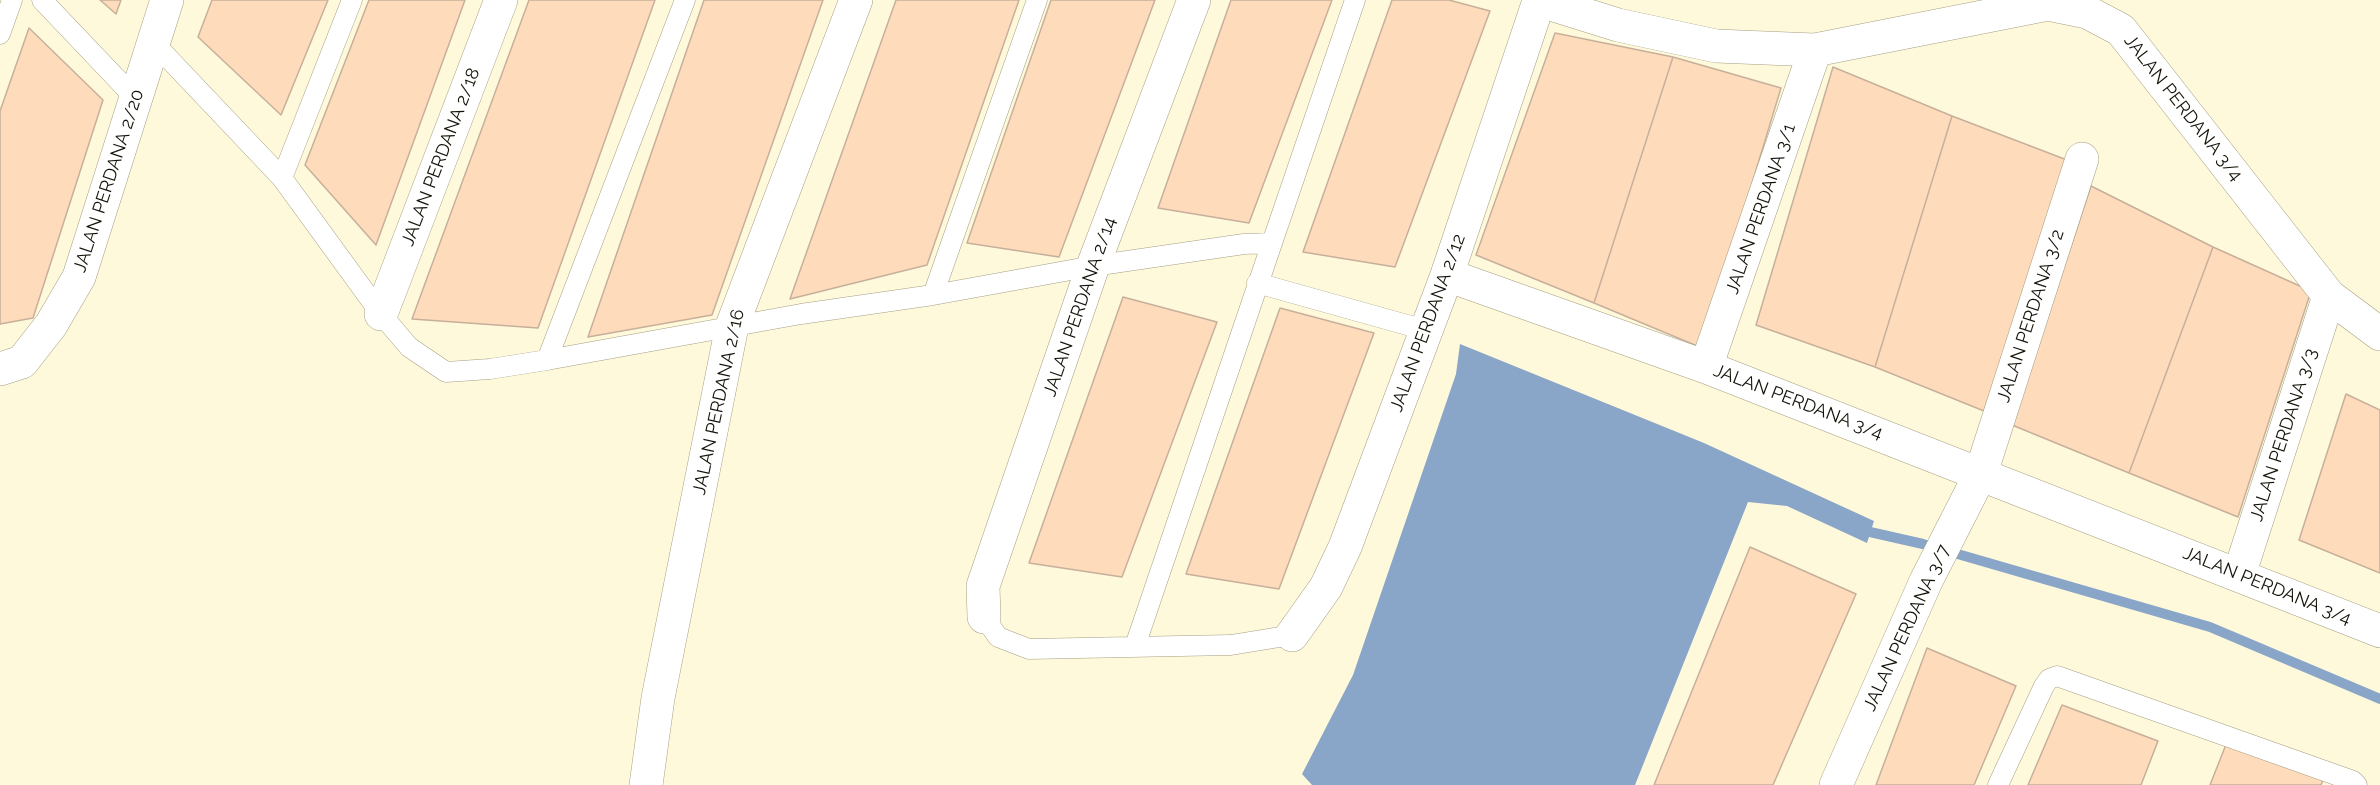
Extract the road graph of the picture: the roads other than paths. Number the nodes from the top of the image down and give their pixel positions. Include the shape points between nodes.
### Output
1 (12, 0) edge
2 (42, 0) edge
3 (167, 0) edge
4 (352, 0) edge
5 (501, 0) edge
6 (685, 0) edge
7 (856, 0) edge
8 (1037, 0) edge
9 (1194, 0) edge
10 (1355, 0) edge
11 (1539, 0) edge
12 (0, 34) edge
13 (153, 42) junction
14 (1815, 50) junction
15 (137, 100) junction
16 (2082, 159) dead end
17 (282, 178) junction
18 (1272, 243) junction
19 (1093, 266) junction
20 (1447, 275) junction
21 (1257, 283) junction
22 (933, 295) junction
23 (2329, 296) junction
24 (381, 314) junction
25 (732, 326) junction
26 (1425, 330) junction
27 (2380, 334) edge
28 (547, 360) junction
29 (1706, 367) junction
30 (0, 369) edge
31 (1981, 473) junction
32 (2239, 575) junction
33 (984, 617) joint
34 (2380, 631) edge
35 (1292, 635) joint
36 (1135, 646) junction
37 (646, 785) edge
38 (1836, 785) edge
39 (1998, 785) edge
40 (2357, 785) edge

1 - 12 lane
2 - 15 lane
3 - 13 street, JALAN PERDANA 2/20
4 - 17 lane
5 - 24 street, JALAN PERDANA 2/18
6 - 28 lane
7 - 25 street, JALAN PERDANA 2/16
8 - 22 lane
9 - 19 street, JALAN PERDANA 2/14
10 - 18 lane
11 - 14 street, JALAN PERDANA 3/4 via 1618,25 1716,46
11 - 20 street, JALAN PERDANA 2/12
13 - 15 street, JALAN PERDANA 2/20
13 - 17 lane
14 - 23 street, JALAN PERDANA 3/4 via 2048,4 2087,12 2121,30
14 - 29 street, JALAN PERDANA 3/1
15 - 30 street, JALAN PERDANA 2/20 via 80,277 51,325 22,362
16 - 31 street, JALAN PERDANA 3/2
17 - 24 lane
18 - 19 lane
18 - 21 lane
19 - 22 lane
19 - 33 street, JALAN PERDANA 2/14 via 983,586
20 - 26 street, JALAN PERDANA 2/12
20 - 29 street, JALAN PERDANA 3/4
21 - 26 lane
21 - 36 lane
22 - 25 lane
23 - 27 street, JALAN PERDANA 3/4
23 - 32 street, JALAN PERDANA 3/3
24 - 28 lane via 409,347 446,372
25 - 28 lane
25 - 37 street, JALAN PERDANA 2/16 via 658,698
26 - 35 street, JALAN PERDANA 2/12 via 1345,547 1326,587
29 - 31 street, JALAN PERDANA 3/4
31 - 32 street, JALAN PERDANA 3/4
31 - 38 street, JALAN PERDANA 3/7 via 1926,581
32 - 34 street, JALAN PERDANA 3/4
33 - 36 lane via 998,637 1029,649
35 - 36 lane via 1231,645
39 - 40 lane via 2044,686 2057,676

